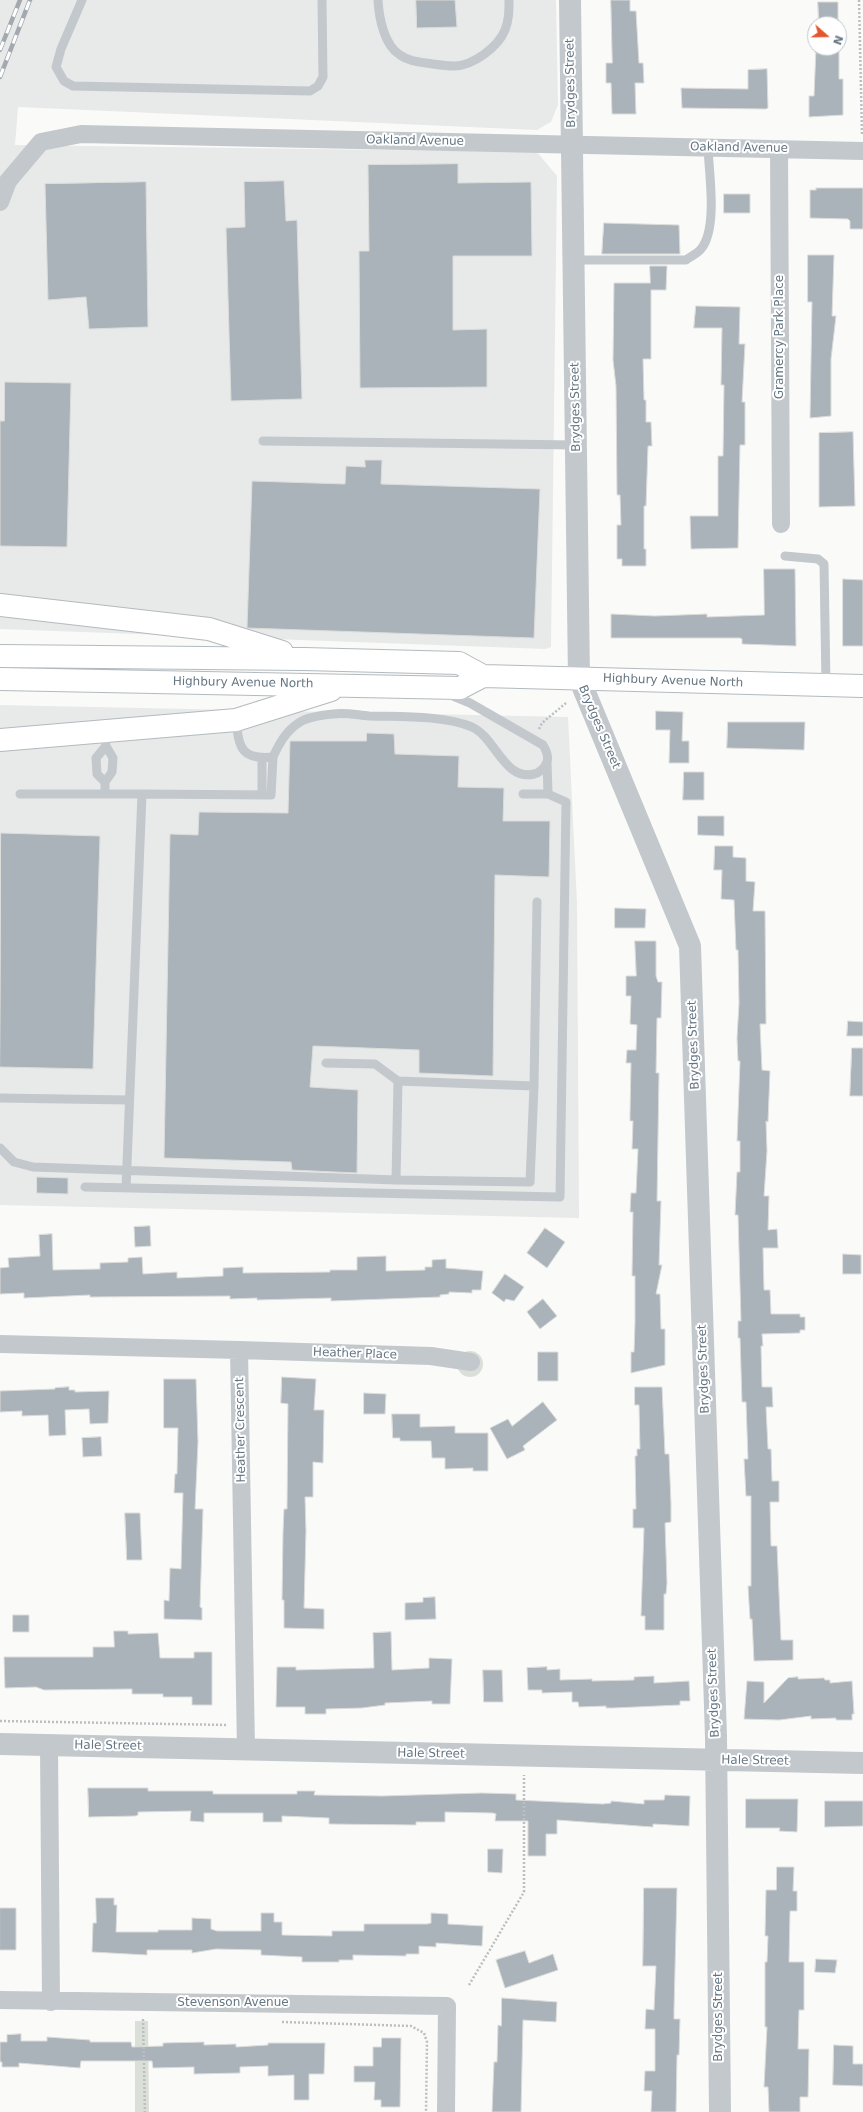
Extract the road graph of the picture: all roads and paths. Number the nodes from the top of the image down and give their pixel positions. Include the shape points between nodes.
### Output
1 (82, 0) edge
2 (322, 0) edge
3 (378, 0) edge
4 (509, 0) edge
5 (570, 0) edge
6 (859, 0) edge
7 (859, 144) edge
8 (572, 145) junction
9 (708, 148) junction
10 (779, 149) junction
11 (0, 202) edge
12 (574, 260) junction
13 (263, 441) dead end
14 (576, 445) junction
15 (780, 524) dead end
16 (785, 556) dead end
17 (0, 605) edge
18 (0, 656) edge
19 (304, 659) junction
20 (483, 676) junction
21 (579, 678) junction
22 (0, 679) edge
23 (346, 684) junction
24 (826, 685) junction
25 (863, 686) edge
26 (432, 687) junction
27 (566, 703) dead end
28 (236, 720) junction
29 (537, 732) dead end
30 (105, 738) junction
31 (0, 740) edge
32 (273, 757) junction
33 (262, 758) junction
34 (546, 762) junction
35 (105, 782) junction
36 (20, 794) dead end
37 (105, 794) junction
38 (142, 794) junction
39 (523, 794) dead end
40 (548, 794) junction
41 (267, 795) junction
42 (537, 902) dead end
43 (326, 1063) dead end
44 (398, 1081) junction
45 (534, 1086) junction
46 (0, 1098) edge
47 (128, 1100) junction
48 (0, 1148) edge
49 (128, 1170) junction
50 (396, 1180) junction
51 (85, 1187) dead end
52 (126, 1188) junction
53 (0, 1344) edge
54 (239, 1350) junction
55 (471, 1362) dead end
56 (228, 1718) dead end
57 (0, 1721) edge
58 (0, 1744) edge
59 (49, 1745) junction
60 (246, 1749) junction
61 (717, 1760) junction
62 (863, 1764) edge
63 (524, 1775) dead end
64 (469, 1985) dead end
65 (0, 2000) edge
66 (51, 2002) junction
67 (151, 2019) dead end
68 (277, 2022) dead end
69 (145, 2112) edge
70 (426, 2112) edge
71 (446, 2112) edge
72 (720, 2112) edge

1 - 2 lane via 56,67 64,81 73,86 310,91 318,86 323,77
3 - 4 lane via 379,16 389,43 399,55 413,62 455,66 476,60 496,44 504,31 509,14
5 - 8 street, Brydges Street
6 - 7 path via 862,137
7 - 10 street, Oakland Avenue
8 - 9 street, Oakland Avenue
8 - 11 street, Oakland Avenue via 80,134 41,142 8,181
8 - 12 street, Brydges Street
9 - 10 street, Oakland Avenue
9 - 12 lane via 711,203 708,231 701,249 686,260
10 - 15 street, Gramercy Park Place
12 - 14 street, Brydges Street
13 - 14 lane
14 - 21 street, Brydges Street
16 - 24 lane via 818,558 824,564
17 - 19 main road via 209,629
18 - 19 main road, Highbury Avenue North
19 - 20 main road, Highbury Avenue North via 459,663
20 - 21 main road, Highbury Avenue North
20 - 26 main road, Highbury Avenue North via 460,688
21 - 24 main road, Highbury Avenue North
21 - 61 street, Brydges Street via 690,946
22 - 23 main road, Highbury Avenue North
23 - 26 main road, Highbury Avenue North
23 - 28 main road
24 - 25 main road, Highbury Avenue North
26 - 34 lane via 470,703 543,745 547,753
27 - 29 path via 542,723
28 - 30 main road
28 - 33 lane via 238,742 243,751 249,756
30 - 31 main road
30 - 35 lane via 113,758 112,772
30 - 35 lane via 96,758 97,774
32 - 33 lane
32 - 34 lane via 286,732 302,721 333,714 431,719 462,724 479,731 512,771 528,775 538,773
32 - 41 lane
33 - 41 lane
34 - 40 lane
35 - 37 lane
36 - 37 lane
37 - 38 lane
38 - 41 lane
38 - 47 lane
39 - 40 lane
40 - 52 lane via 566,802 560,1197
42 - 45 lane
43 - 44 lane via 375,1064
44 - 45 lane
44 - 50 lane
45 - 50 lane via 530,1182
46 - 47 lane
47 - 49 lane
48 - 49 lane via 14,1162 33,1167
49 - 50 lane
49 - 52 lane
51 - 52 lane
53 - 54 street
54 - 55 street, Heather Place via 431,1356
54 - 60 street, Heather Crescent
56 - 57 path via 228,1726
58 - 59 street, Hale Street
59 - 60 street, Hale Street
59 - 66 street
60 - 61 street, Hale Street
61 - 62 street, Hale Street
61 - 72 street, Brydges Street
63 - 64 path via 524,1892
65 - 66 street, Stevenson Avenue
66 - 71 street, Stevenson Avenue via 447,2006
67 - 69 path via 142,2019
68 - 70 path via 411,2026 424,2033 427,2042

